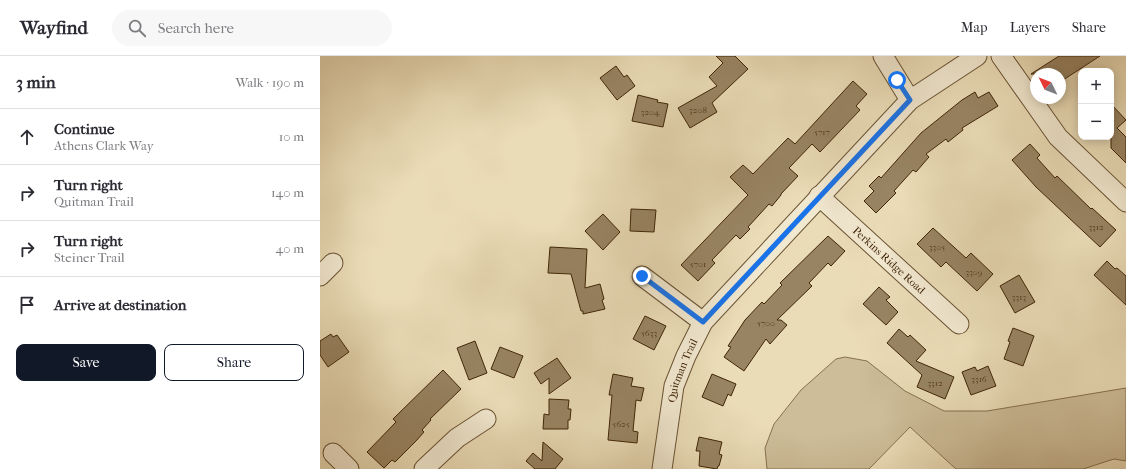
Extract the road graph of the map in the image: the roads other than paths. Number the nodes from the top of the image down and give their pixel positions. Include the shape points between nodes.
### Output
1 (883, 56) edge
2 (977, 56) edge
3 (1000, 56) edge
4 (910, 100) junction
5 (819, 196) junction
6 (1126, 202) edge
7 (642, 276) dead end
8 (703, 322) junction
9 (959, 324) dead end
10 (486, 418) dead end
11 (333, 453) dead end
12 (349, 469) edge
13 (424, 469) edge
14 (662, 469) edge

1 - 4 street
2 - 4 street, Quitman Trail
3 - 6 street via 1058,137
4 - 5 street, Quitman Trail
5 - 8 street, Quitman Trail
5 - 9 street, Perkins Ridge Road
7 - 8 street
8 - 14 street, Quitman Trail via 674,386
10 - 13 street via 457,438
11 - 12 street

